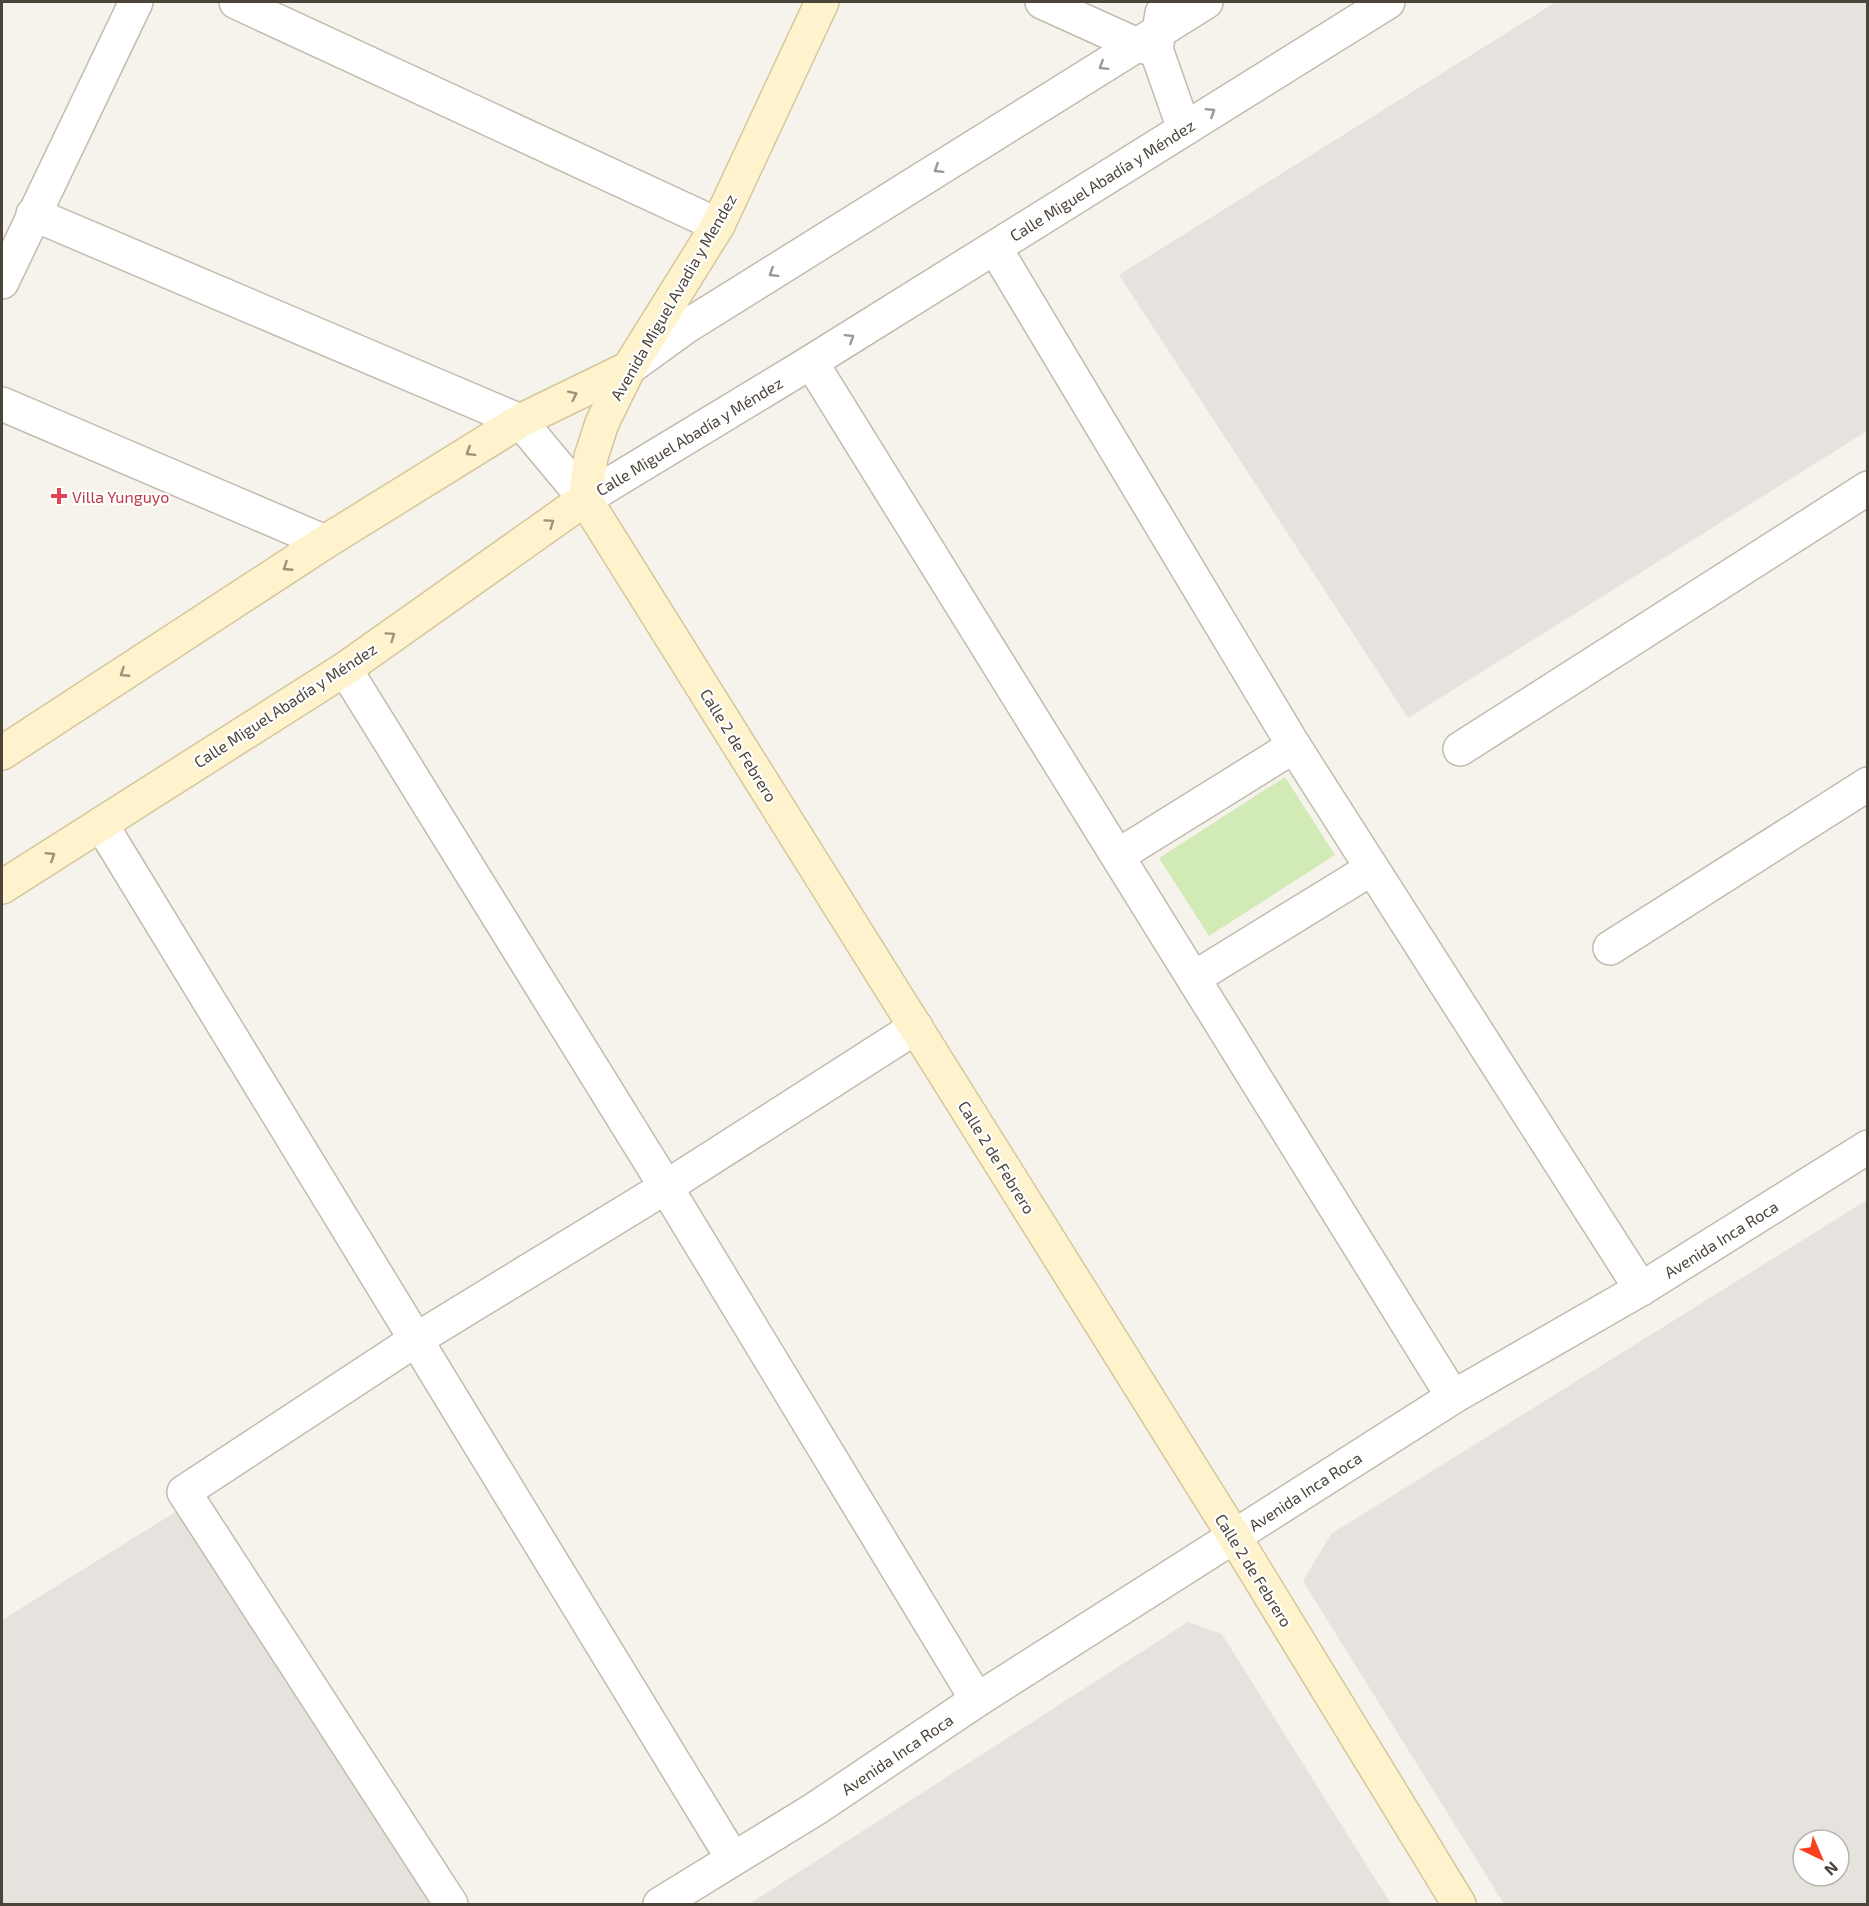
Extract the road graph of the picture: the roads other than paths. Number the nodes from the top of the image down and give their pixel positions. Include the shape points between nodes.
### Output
1 (136, 2) edge
2 (237, 2) edge
3 (822, 2) edge
4 (1042, 2) edge
5 (1206, 2) edge
6 (1388, 2) edge
7 (1154, 32) edge
8 (1184, 129) junction
9 (33, 214) junction
10 (718, 225) junction
11 (995, 248) junction
12 (2, 282) edge
13 (811, 362) junction
14 (629, 368) junction
15 (2, 404) edge
16 (520, 421) junction
17 (1868, 489) edge
18 (585, 499) junction
19 (326, 542) junction
20 (345, 669) junction
21 (1294, 746) junction
22 (1460, 748) dead end
23 (2, 753) edge
24 (1868, 784) edge
25 (101, 824) junction
26 (1119, 855) junction
27 (1371, 869) junction
28 (2, 887) edge
29 (1610, 948) dead end
30 (1194, 978) junction
31 (916, 1027) junction
32 (1868, 1148) edge
33 (666, 1187) junction
34 (1641, 1289) junction
35 (417, 1339) junction
36 (1452, 1397) junction
37 (1234, 1536) junction
38 (977, 1700) junction
39 (733, 1859) junction
40 (451, 1905) edge
41 (660, 1905) edge
42 (1459, 1905) edge

1 - 9 street
2 - 10 street
3 - 10 street, Avenida Miguel Avadia y Mendez
4 - 7 street
5 - 7 street
8 -> 6 street, Calle Miguel Abadía y Méndez
7 - 8 street
7 -> 14 street via 687,326
8 - 11 street, Calle Miguel Abadía y Méndez
9 - 12 street
9 - 16 street
10 - 14 street, Avenida Miguel Avadia y Mendez
13 -> 11 street, Calle Miguel Abadía y Méndez
11 - 21 street
13 - 18 street, Calle Miguel Abadía y Méndez
13 - 26 street
16 -> 14 street
14 - 18 street, Avenida Miguel Avadia y Mendez via 602,423 591,457
15 - 19 street
16 - 18 street, Calle 2 de Febrero
16 -> 19 street
17 - 22 street
20 -> 18 street, Calle Miguel Abadía y Méndez
18 - 31 street, Calle 2 de Febrero
19 -> 23 street
20 - 25 street, Calle Miguel Abadía y Méndez
20 - 33 street
21 - 26 street
21 - 27 street
24 - 29 street
28 -> 25 street, Calle Miguel Abadía y Méndez
25 - 35 street
26 - 30 street
27 - 30 street
27 - 34 street
30 - 36 street
31 - 33 street
31 - 37 street, Calle 2 de Febrero
32 - 34 street, Avenida Inca Roca
33 - 35 street
33 - 38 street
34 - 36 street, Avenida Inca Roca
35 - 39 street
35 - 40 street via 184,1492
36 - 37 street, Avenida Inca Roca
37 - 38 street, Avenida Inca Roca
37 - 42 street, Calle 2 de Febrero
38 - 39 street, Avenida Inca Roca
39 - 41 street, Avenida Inca Roca

